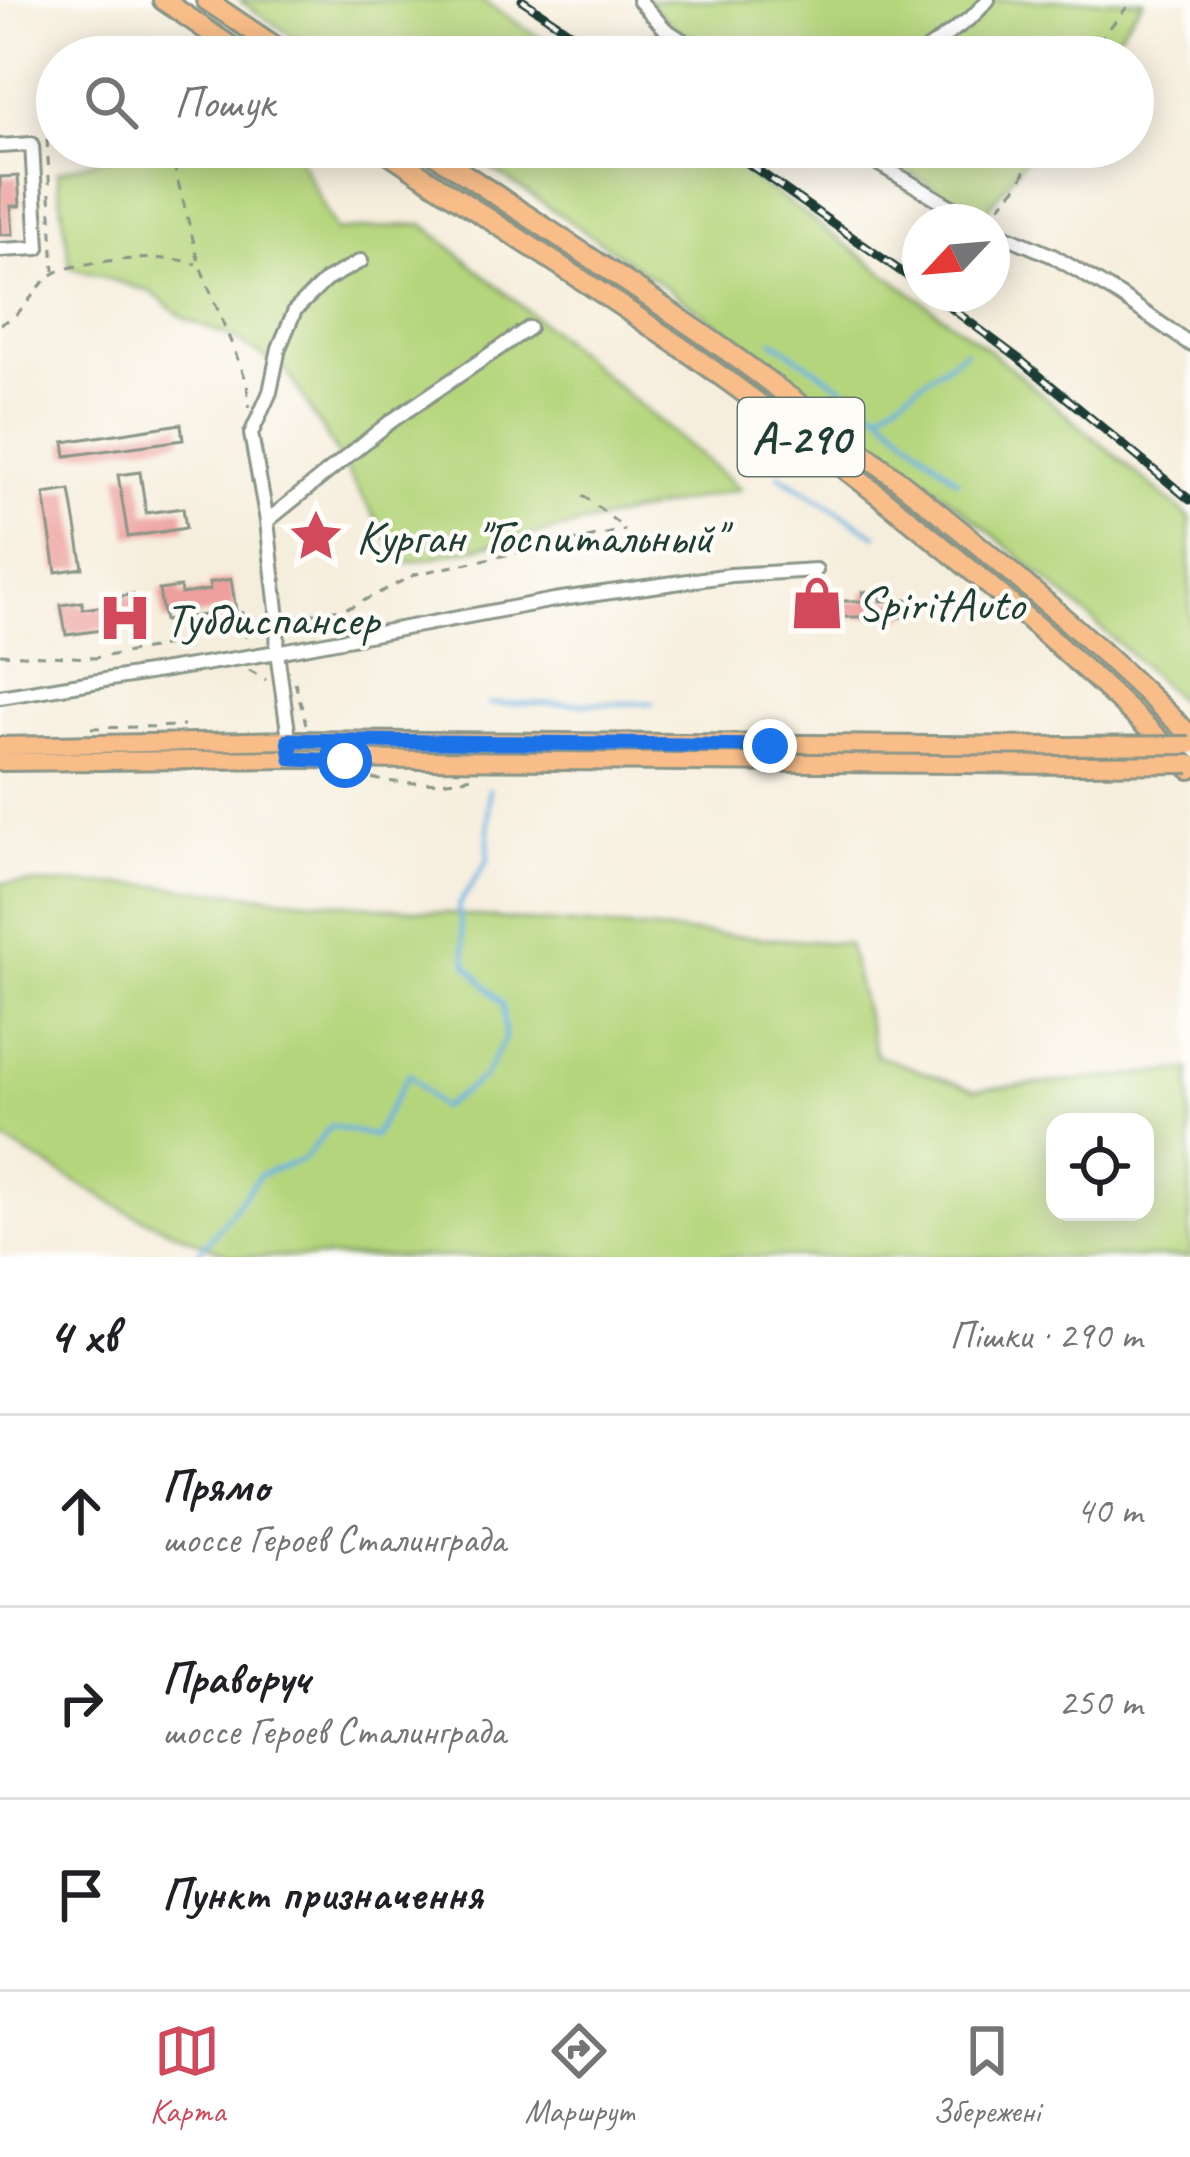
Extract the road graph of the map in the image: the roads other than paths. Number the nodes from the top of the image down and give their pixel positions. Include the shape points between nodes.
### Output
1 (163, 0) edge
2 (206, 0) edge
3 (639, 0) edge
4 (988, 0) edge
5 (215, 36) edge
6 (260, 36) edge
7 (676, 36) edge
8 (946, 36) edge
9 (0, 146) edge
10 (412, 168) edge
11 (455, 168) edge
12 (887, 168) edge
13 (950, 204) edge
14 (1010, 238) edge
15 (0, 250) edge
16 (361, 261) dead end
17 (529, 328) dead end
18 (1190, 344) edge
19 (267, 521) junction
20 (816, 570) dead end
21 (277, 652) junction
22 (0, 697) edge
23 (1190, 735) edge
24 (1190, 745) edge
25 (0, 746) edge
26 (291, 750) junction
27 (0, 762) edge
28 (1190, 766) edge

1 - 5 highway
2 - 6 highway
3 - 7 street
4 - 8 street
9 - 15 street via 32,144 38,248
10 - 28 highway, А-290 via 692,355 916,525
11 - 23 highway, А-290 via 836,434 1061,616
12 - 13 street
14 - 18 street via 1054,256
16 - 19 street via 296,310 279,348 251,434
17 - 19 street via 390,422
19 - 21 street
20 - 21 street via 554,600
21 - 22 street
21 - 26 street
24 - 26 main road, bridge
25 - 26 main road
26 - 27 main road
26 - 28 main road, bridge

